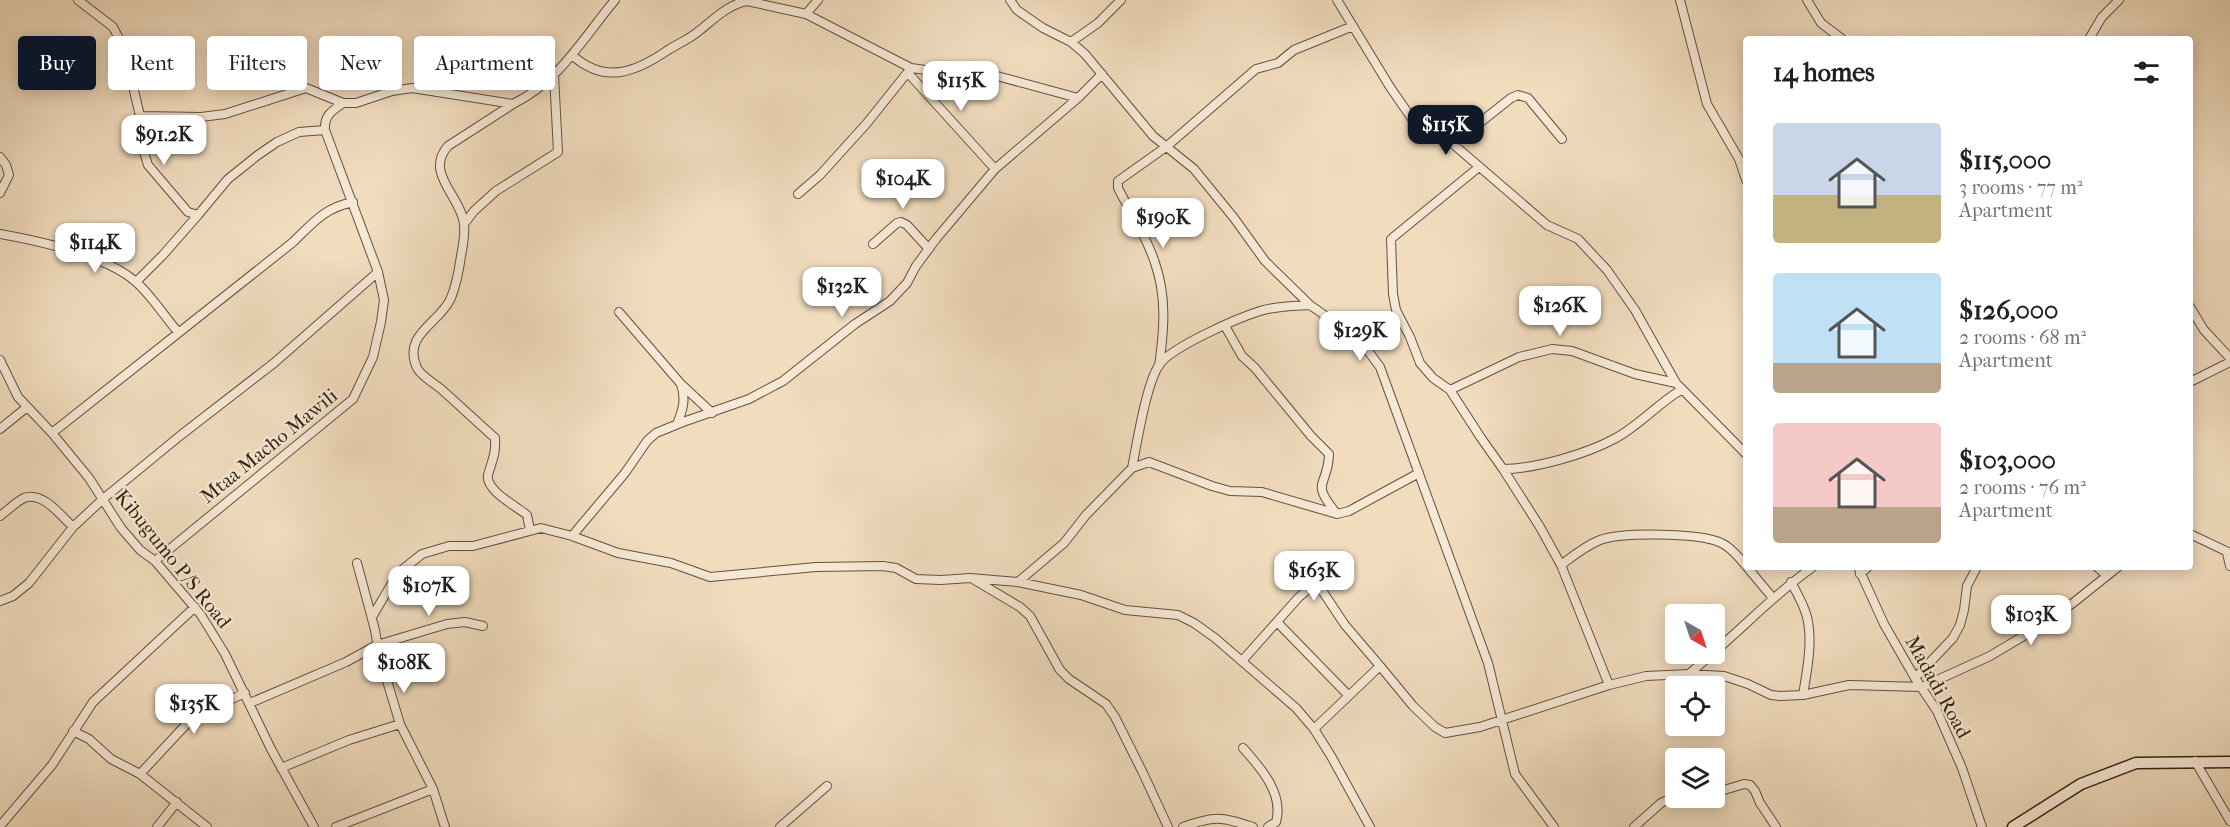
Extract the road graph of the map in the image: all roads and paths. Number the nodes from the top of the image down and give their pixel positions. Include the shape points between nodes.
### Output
1 (78, 0) edge
2 (615, 0) edge
3 (818, 0) edge
4 (1010, 0) edge
5 (1121, 0) edge
6 (1337, 0) edge
7 (1680, 0) edge
8 (1807, 0) edge
9 (2119, 0) edge
10 (738, 1) edge
11 (806, 14) junction
12 (1353, 26) junction
13 (1838, 36) edge
14 (2091, 36) edge
15 (1071, 42) junction
16 (572, 55) junction
17 (910, 70) junction
18 (555, 74) edge
19 (1102, 74) junction
20 (536, 90) edge
21 (555, 90) edge
22 (1078, 98) junction
23 (343, 103) junction
24 (513, 104) junction
25 (140, 116) junction
26 (325, 130) junction
27 (1562, 139) dead end
28 (1453, 144) junction
29 (1166, 147) junction
30 (0, 157) edge
31 (1479, 167) junction
32 (995, 169) junction
33 (1743, 171) edge
34 (0, 193) edge
35 (798, 194) dead end
36 (353, 202) junction
37 (198, 215) junction
38 (464, 224) junction
39 (0, 234) edge
40 (873, 244) dead end
41 (929, 249) junction
42 (378, 272) junction
43 (136, 282) junction
44 (1310, 305) junction
45 (619, 312) dead end
46 (2193, 313) edge
47 (1225, 326) junction
48 (178, 332) junction
49 (0, 360) edge
50 (2230, 360) edge
51 (1159, 366) junction
52 (2193, 380) edge
53 (681, 384) junction
54 (1678, 386) junction
55 (1450, 390) junction
56 (26, 408) junction
57 (712, 413) junction
58 (677, 424) junction
59 (0, 429) edge
60 (52, 433) junction
61 (1743, 451) edge
62 (1132, 468) junction
63 (1503, 469) junction
64 (1419, 473) junction
65 (103, 499) junction
66 (1337, 514) junction
67 (0, 516) edge
68 (73, 527) junction
69 (530, 530) junction
70 (2193, 535) edge
71 (572, 536) junction
72 (2229, 553) edge
73 (155, 561) junction
74 (357, 563) dead end
75 (1743, 563) edge
76 (1561, 565) junction
77 (2230, 566) edge
78 (1749, 570) edge
79 (1809, 570) edge
80 (1859, 570) edge
81 (1975, 570) edge
82 (2100, 570) edge
83 (2114, 570) edge
84 (2106, 575) junction
85 (970, 578) junction
86 (1018, 582) junction
87 (1791, 582) junction
88 (1772, 597) junction
89 (0, 601) edge
90 (195, 607) junction
91 (372, 617) junction
92 (1277, 622) junction
93 (483, 626) dead end
94 (1725, 643) edge
95 (376, 645) junction
96 (1242, 661) junction
97 (1700, 664) edge
98 (1380, 666) junction
99 (1689, 674) junction
100 (1915, 678) junction
101 (1609, 685) junction
102 (1922, 687) junction
103 (245, 693) junction
104 (1348, 695) junction
105 (1803, 695) junction
106 (250, 703) junction
107 (1503, 720) junction
108 (400, 724) junction
109 (1314, 729) junction
110 (73, 731) junction
111 (1243, 748) dead end
112 (2195, 761) junction
113 (2230, 762) edge
114 (281, 768) junction
115 (140, 774) junction
116 (827, 786) dead end
117 (433, 789) junction
118 (1725, 790) edge
119 (1665, 800) edge
120 (177, 802) junction
121 (2230, 821) edge
122 (0, 826) edge
123 (1552, 826) edge
124 (157, 827) edge
125 (207, 827) edge
126 (314, 827) edge
127 (336, 827) edge
128 (445, 827) edge
129 (780, 827) edge
130 (1168, 827) edge
131 (1183, 827) edge
132 (1253, 827) edge
133 (1268, 827) edge
134 (1370, 827) edge
135 (1634, 827) edge
136 (1776, 827) edge
137 (1982, 827) edge
138 (2013, 827) edge

1 - 25 street via 113,27 124,48
2 - 16 street
3 - 11 street
4 - 15 street via 1017,10
5 - 15 street
6 - 12 street
7 - 33 street via 1707,104
8 - 13 street via 1821,23
9 - 14 street
10 - 11 street
10 - 16 street via 686,42 641,68 602,73
11 - 17 street
12 - 28 street via 1417,126
12 - 29 street via 1294,50 1278,63 1256,69
15 - 19 street
16 - 18 street
17 - 22 street via 997,76
17 - 32 street
17 - 35 street via 820,175
19 - 22 street
19 - 29 street
20 - 24 street
21 - 38 street via 558,152 496,191
22 - 32 street
23 - 24 street via 412,88
23 - 25 street via 306,88 225,114
23 - 26 street via 324,120
24 - 38 street via 440,154 439,167
25 - 37 street via 148,165 188,212
26 - 36 street, Mtaa Macho Mawili
26 - 37 street via 299,132 277,142 228,179
27 - 28 street via 1528,98 1518,95
28 - 31 street
29 - 44 street via 1194,169 1265,261
29 - 51 street via 1118,181 1160,280 1164,308
30 - 34 street via 9,175
31 - 54 street via 1546,225 1578,239 1607,270
31 - 55 street via 1391,239 1396,310 1420,363
32 - 41 street
36 - 42 street, Mtaa Macho Mawili
36 - 48 street via 323,213 292,243
37 - 43 street
38 - 69 street via 449,301 421,332 412,351 418,370 495,438 496,454 487,478 490,487 527,515
39 - 43 street via 62,248 111,266
40 - 41 street via 901,222
41 - 57 street via 890,301 783,381
42 - 65 street via 274,363
42 - 73 street, Mtaa Macho Mawili via 384,300 381,322 373,357 353,399
43 - 48 street
44 - 47 street via 1261,311
44 - 64 street via 1360,340 1380,367
45 - 53 street
46 - 50 street
47 - 51 street via 1174,352
47 - 66 street via 1242,356 1329,454 1322,495
48 - 60 street
49 - 56 street, Kibugumo P/S Road
50 - 52 street
51 - 62 street
53 - 57 street
53 - 58 street via 683,409
54 - 55 street via 1572,351 1552,349 1519,357
54 - 61 street
54 - 63 street via 1615,439 1574,455
55 - 63 street
56 - 59 street
56 - 60 street, Kibugumo P/S Road
57 - 58 street
58 - 71 street via 647,441
60 - 65 street, Kibugumo P/S Road
62 - 66 street via 1149,462 1230,491 1262,492
62 - 86 street via 1064,543
63 - 76 street
64 - 66 street
64 - 107 street via 1488,663
65 - 68 street
65 - 73 street, Kibugumo P/S Road via 121,528
67 - 68 street via 23,498 34,497
68 - 89 street via 29,583
69 - 71 street via 541,528
69 - 91 street via 473,546 449,546 422,554 398,573
70 - 72 street
71 - 85 street via 618,553 671,563 710,577 816,567 883,566 916,579
72 - 77 street
73 - 90 street, Kibugumo P/S Road
74 - 91 street
75 - 76 street via 1734,551 1719,542 1669,534 1601,540
76 - 101 street
78 - 88 street
79 - 87 street
80 - 100 street, Madadi Road
81 - 100 street via 1967,586 1960,626
82 - 84 street
83 - 84 street
84 - 102 street via 2032,631 1990,656
85 - 86 street
85 - 130 street via 1030,616 1060,670 1106,704
86 - 96 street via 1081,595 1125,610 1178,615
87 - 88 street
87 - 105 street via 1809,628
88 - 94 street
90 - 103 street, Kibugumo P/S Road
90 - 110 street via 93,702
91 - 95 street
92 - 96 street
92 - 98 street via 1299,597 1316,588
92 - 104 street
93 - 95 street via 447,624
95 - 106 street
95 - 108 street
96 - 109 street
97 - 99 street
98 - 104 street
98 - 107 street via 1413,706 1445,733
99 - 101 street via 1646,676
99 - 105 street via 1724,676 1771,695
100 - 102 street, Madadi Road
101 - 107 street
102 - 105 street via 1849,685
102 - 137 street, Madadi Road via 1962,768
103 - 106 street, Kibugumo P/S Road
103 - 115 street via 194,716
104 - 109 street
106 - 114 street, Kibugumo P/S Road
107 - 123 street via 1515,774
108 - 114 street
108 - 117 street
109 - 134 street
110 - 115 street via 111,759
110 - 122 street via 52,765
111 - 133 street via 1265,774 1273,792 1279,813 1276,822
112 - 113 main road
112 - 121 street
112 - 138 main road via 2136,763 2081,784
114 - 126 street, Kibugumo P/S Road
115 - 120 street
116 - 129 street
117 - 127 street
117 - 128 street
118 - 136 street via 1750,785
119 - 135 street
120 - 124 street
120 - 125 street
131 - 132 street via 1214,818

